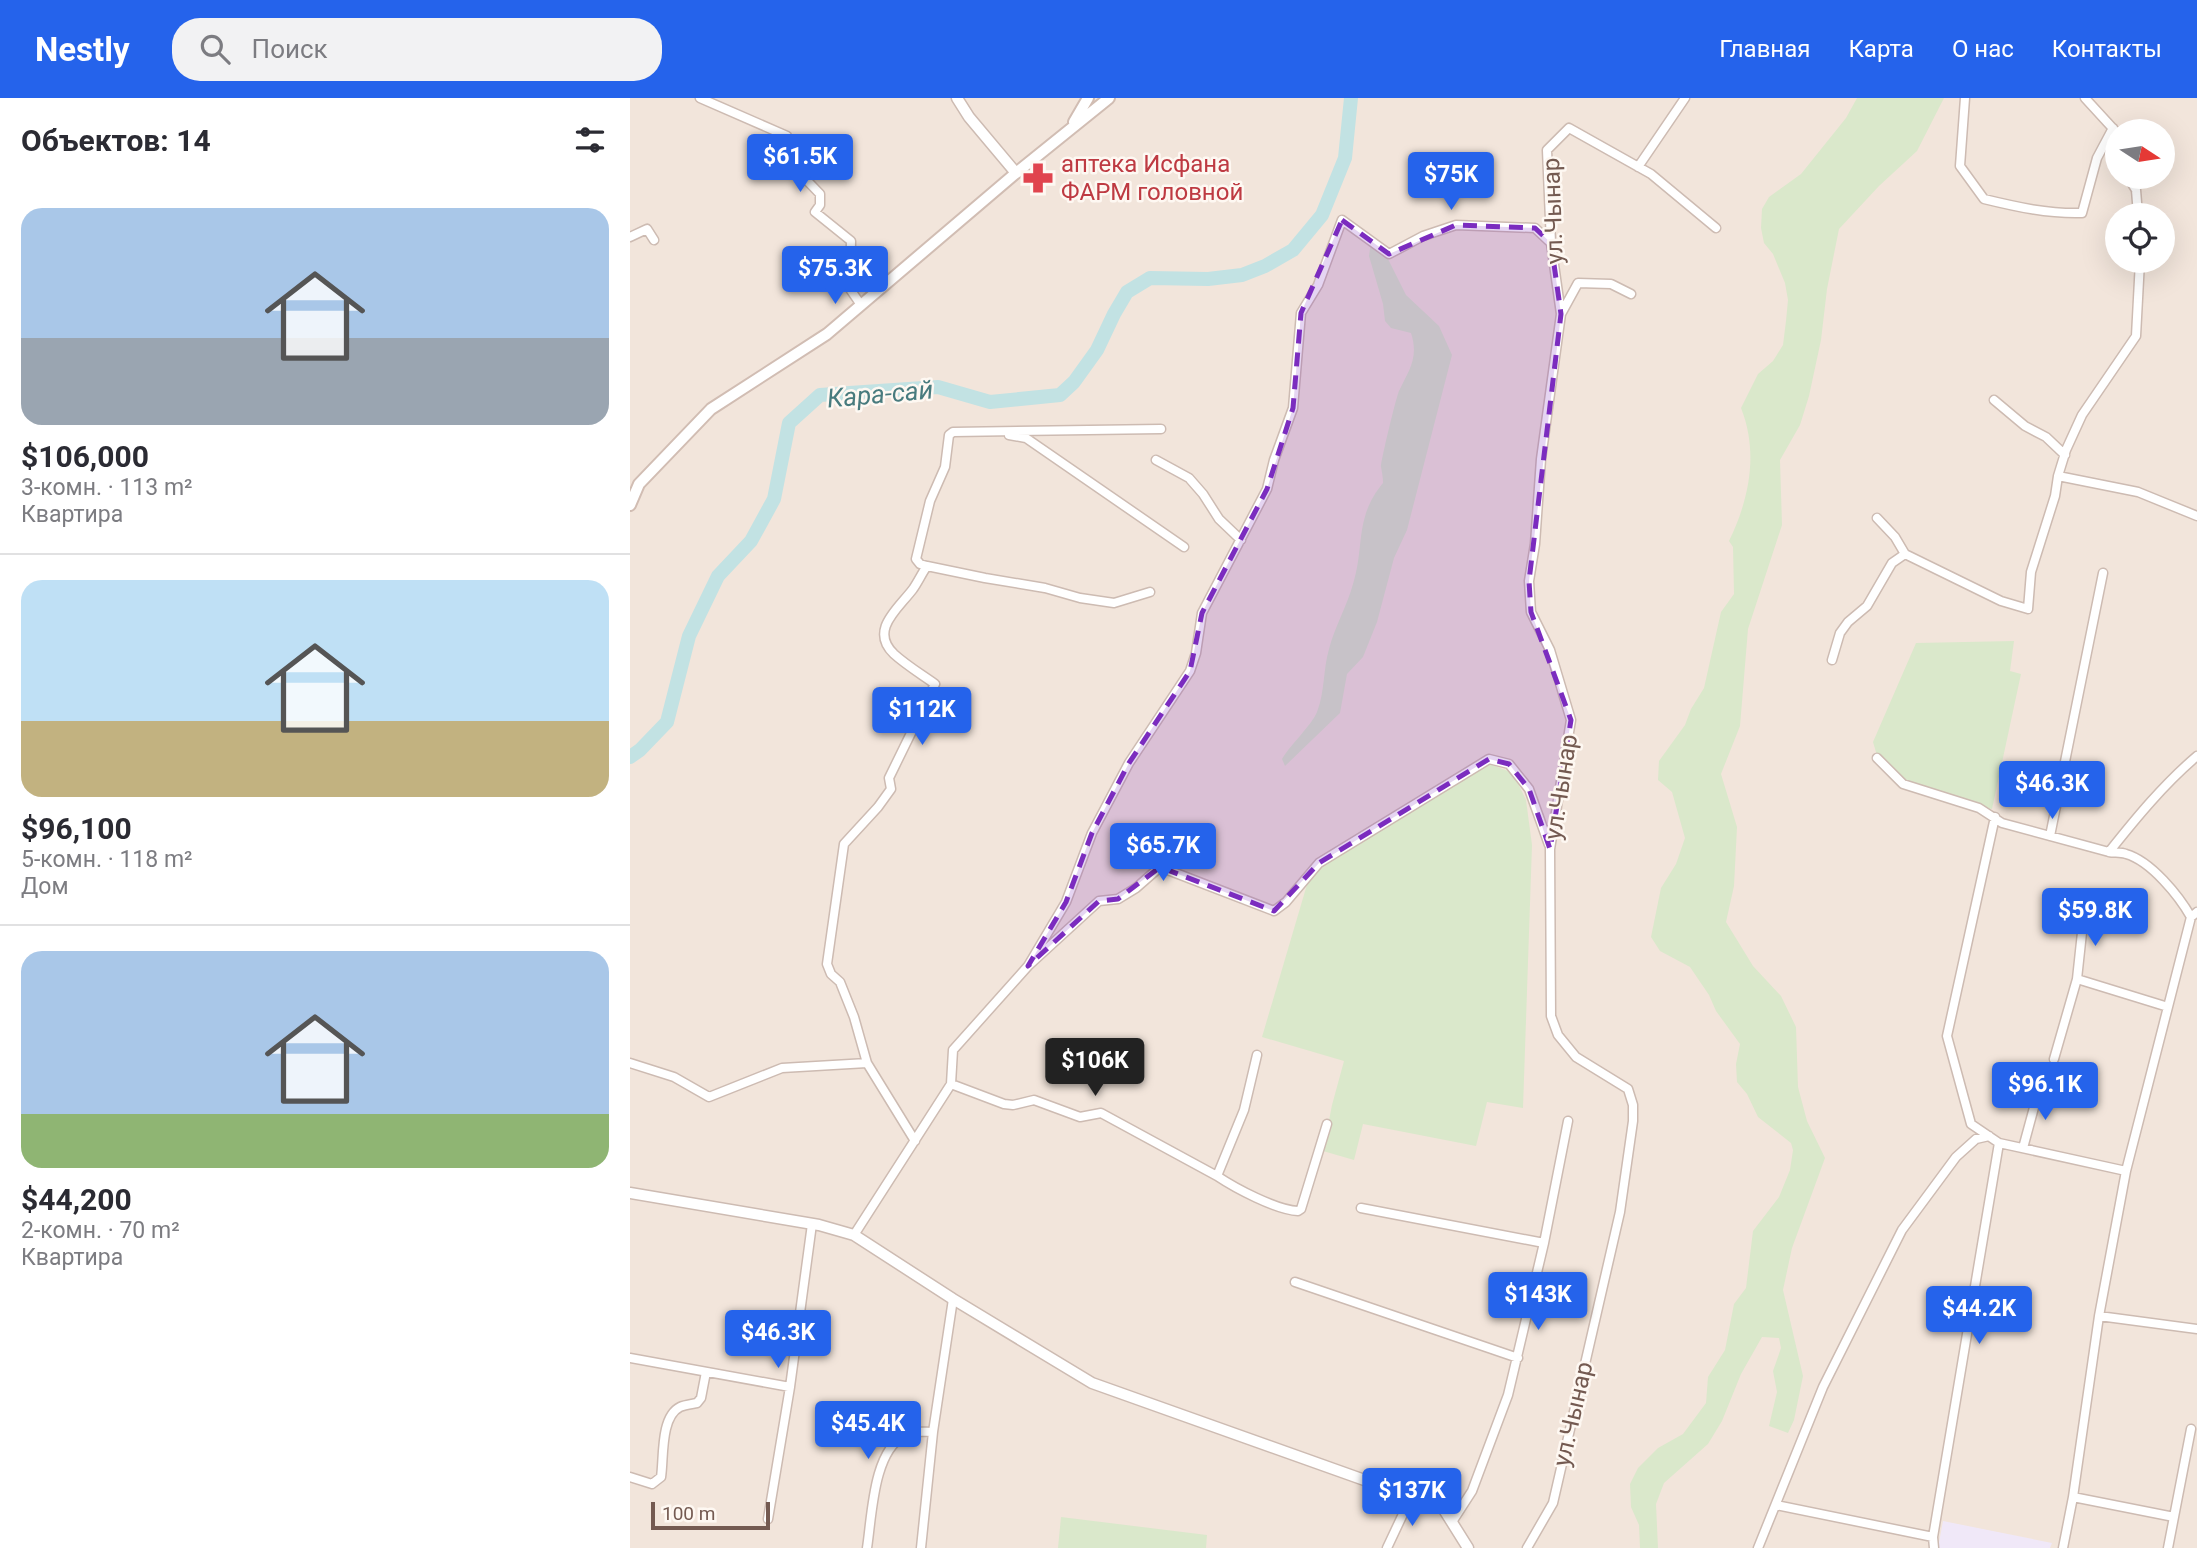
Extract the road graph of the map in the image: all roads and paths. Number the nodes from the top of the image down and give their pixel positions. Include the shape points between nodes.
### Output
1 (700, 98) edge
2 (957, 98) edge
3 (1088, 98) edge
4 (1109, 98) edge
5 (1685, 98) edge
6 (1965, 98) edge
7 (2085, 98) edge
8 (2105, 120) edge
9 (1071, 127) junction
10 (2105, 146) edge
11 (1638, 167) junction
12 (1016, 173) junction
13 (1716, 228) dead end
14 (630, 237) edge
15 (654, 240) dead end
16 (1551, 243) junction
17 (2139, 273) edge
18 (1631, 294) dead end
19 (861, 305) junction
20 (1561, 314) junction
21 (1994, 400) dead end
22 (1161, 429) dead end
23 (953, 432) junction
24 (2065, 454) junction
25 (1156, 460) dead end
26 (2058, 476) junction
27 (639, 484) junction
28 (630, 495) edge
29 (630, 505) edge
30 (2197, 516) edge
31 (1877, 518) dead end
32 (1241, 540) junction
33 (1184, 547) dead end
34 (1905, 554) junction
35 (927, 566) junction
36 (2103, 573) dead end
37 (1150, 592) dead end
38 (1832, 660) dead end
39 (2197, 756) edge
40 (1877, 758) dead end
41 (1995, 817) junction
42 (2050, 836) junction
43 (1550, 849) junction
44 (2109, 852) junction
45 (2084, 914) dead end
46 (2194, 914) edge
47 (1028, 966) junction
48 (2077, 979) junction
49 (2168, 1007) junction
50 (1257, 1055) dead end
51 (2054, 1059) dead end
52 (630, 1063) edge
53 (867, 1063) junction
54 (951, 1084) junction
55 (2039, 1089) dead end
56 (1569, 1121) dead end
57 (1327, 1124) dead end
58 (1989, 1136) junction
59 (915, 1141) junction
60 (1998, 1143) junction
61 (2023, 1148) junction
62 (2126, 1171) junction
63 (1217, 1176) junction
64 (630, 1193) edge
65 (1361, 1208) dead end
66 (812, 1224) junction
67 (854, 1235) junction
68 (1544, 1243) junction
69 (1295, 1282) dead end
70 (953, 1299) junction
71 (2099, 1316) junction
72 (2197, 1329) edge
73 (1518, 1357) junction
74 (630, 1359) edge
75 (706, 1372) junction
76 (790, 1387) junction
77 (2191, 1429) dead end
78 (933, 1432) junction
79 (630, 1477) edge
80 (1411, 1497) junction
81 (2073, 1497) junction
82 (1776, 1505) junction
83 (2174, 1517) junction
84 (768, 1519) dead end
85 (1452, 1522) junction
86 (1933, 1537) junction
87 (867, 1548) edge
88 (921, 1548) edge
89 (1387, 1548) edge
90 (1468, 1548) edge
91 (1527, 1548) edge
92 (1758, 1548) edge
93 (1934, 1548) edge
94 (2063, 1548) edge
95 (2168, 1548) edge

1 - 19 street via 787,136 793,166 820,194 815,212 851,241 850,289
2 - 12 street
3 - 9 main road
4 - 9 main road
5 - 11 street
6 - 10 street via 1960,166 1984,199 2024,209 2082,213 2097,158
7 - 8 street
9 - 12 main road
11 - 13 street, ул.Чынар
11 - 16 street, ул.Чынар via 1569,128 1547,150
12 - 19 main road
14 - 15 street via 647,229
16 - 20 street, ул.Чынар
16 - 32 street via 1535,228 1456,225 1389,254 1342,220 1318,285 1301,313 1293,408 1267,489
17 - 24 street via 2136,336 2082,415
18 - 20 street via 1611,284 1578,282
19 - 27 main road via 827,334 711,409
20 - 43 street, ул.Чынар via 1530,581 1531,612 1550,650 1571,720
21 - 24 street
22 - 23 street
23 - 33 street via 1026,438
23 - 35 street via 916,559
24 - 26 street
25 - 32 street via 1189,478
26 - 30 street via 2138,492
26 - 34 street via 2031,572 2028,608 2001,601
27 - 28 street
27 - 29 main road
31 - 34 street
32 - 47 street via 1202,613 1190,671 1129,763 1092,833 1066,902
34 - 38 street via 1892,563 1867,606 1840,633
35 - 37 street via 1114,603
35 - 53 street via 884,628 893,653 934,684 889,778 891,789 844,844 827,964 840,982
36 - 42 street
39 - 44 street via 2135,818
40 - 41 street via 1903,784
41 - 42 street
41 - 58 street via 1947,1036 1971,1124
42 - 44 street
43 - 47 street via 1529,789 1509,764 1489,759 1319,863 1274,911 1160,867 1118,899 1099,901
43 - 91 street, ул.Чынар via 1551,1016 1558,1035 1576,1057 1628,1089 1633,1121 1620,1212 1553,1503
44 - 46 street via 2126,854 2144,864
45 - 48 street
46 - 49 street
47 - 54 street via 953,1050
48 - 49 street
48 - 51 street
49 - 62 street
50 - 63 street via 1244,1110
52 - 53 street via 674,1076 709,1097 782,1068
53 - 59 street
54 - 59 street
54 - 63 street via 1004,1104 1034,1100 1080,1117 1101,1113
55 - 61 street
56 - 68 street
57 - 63 street via 1298,1211 1266,1201
58 - 60 street
58 - 82 street via 1976,1139 1956,1157 1902,1230 1823,1387
59 - 67 street
60 - 61 street
60 - 86 street
61 - 62 street
62 - 71 street
64 - 66 street
65 - 68 street
66 - 67 street
66 - 76 street
67 - 70 street
68 - 73 street
69 - 73 street
70 - 78 street
70 - 80 street via 1092,1383
71 - 72 street
71 - 81 street
73 - 85 street via 1472,1491
74 - 75 street
75 - 76 street
75 - 79 street via 697,1403 679,1407 669,1416 661,1477 652,1484
76 - 84 street
77 - 83 street
78 - 87 street via 904,1435 885,1454
78 - 88 street
80 - 85 street via 1443,1508
80 - 89 street
81 - 83 street
81 - 94 street
82 - 86 street
82 - 92 street
83 - 95 street
85 - 90 street
86 - 93 street

